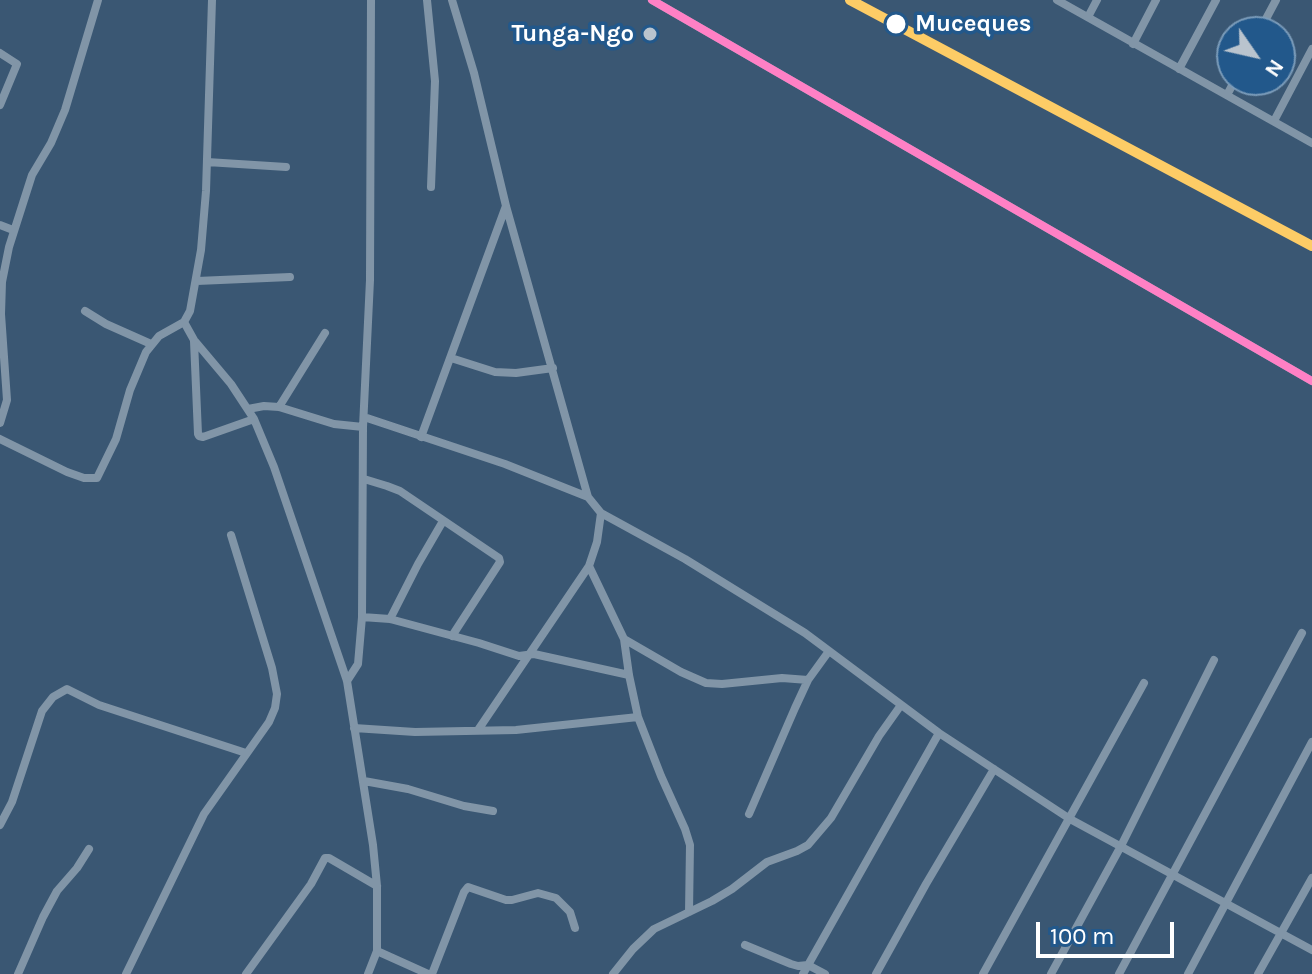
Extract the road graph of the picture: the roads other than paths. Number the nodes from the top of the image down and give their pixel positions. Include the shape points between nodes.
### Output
1 (98, 0) edge
2 (212, 0) edge
3 (371, 0) edge
4 (427, 0) edge
5 (452, 0) edge
6 (652, 0) edge
7 (1057, 0) edge
8 (1097, 0) edge
9 (1156, 0) edge
10 (1216, 0) edge
11 (1088, 17) junction
12 (1133, 44) junction
13 (1312, 49) edge
14 (0, 53) edge
15 (1179, 69) junction
16 (1216, 89) edge
17 (1229, 96) edge
18 (0, 105) edge
19 (1274, 121) junction
20 (1312, 143) edge
21 (207, 162) junction
22 (286, 167) dead end
23 (431, 187) dead end
24 (506, 206) junction
25 (0, 225) edge
26 (13, 230) junction
27 (290, 277) dead end
28 (197, 281) junction
29 (85, 311) dead end
30 (184, 322) junction
31 (325, 333) dead end
32 (194, 340) junction
33 (151, 344) junction
34 (451, 358) junction
35 (553, 368) junction
36 (1312, 381) edge
37 (279, 407) junction
38 (248, 409) junction
39 (254, 419) junction
40 (364, 422) junction
41 (0, 423) edge
42 (421, 437) junction
43 (0, 439) edge
44 (364, 479) junction
45 (588, 497) junction
46 (601, 513) junction
47 (443, 521) junction
48 (231, 535) dead end
49 (589, 566) junction
50 (362, 617) junction
51 (390, 619) junction
52 (1302, 633) dead end
53 (452, 636) junction
54 (624, 639) junction
55 (829, 651) junction
56 (527, 656) junction
57 (1214, 660) dead end
58 (629, 675) junction
59 (808, 680) junction
60 (347, 681) junction
61 (1144, 683) dead end
62 (901, 705) junction
63 (638, 717) junction
64 (354, 728) junction
65 (478, 730) junction
66 (939, 733) junction
67 (1312, 742) edge
68 (246, 753) junction
69 (994, 769) junction
70 (364, 781) junction
71 (493, 811) dead end
72 (749, 814) dead end
73 (1070, 819) junction
74 (0, 825) edge
75 (1121, 846) junction
76 (89, 849) dead end
77 (1173, 875) junction
78 (1312, 878) edge
79 (377, 886) junction
80 (1226, 903) junction
81 (689, 912) junction
82 (575, 928) dead end
83 (1281, 933) junction
84 (745, 945) dead end
85 (1312, 950) edge
86 (377, 951) junction
87 (808, 965) junction
88 (18, 974) edge
89 (126, 974) edge
90 (246, 974) edge
91 (368, 974) edge
92 (430, 974) edge
93 (613, 974) edge
94 (803, 974) edge
95 (825, 974) edge
96 (876, 974) edge
97 (983, 974) edge
98 (1051, 974) edge
99 (1119, 974) edge
100 (1188, 974) edge
101 (1258, 974) edge

1 - 26 street via 65,110 32,175
2 - 21 street
3 - 40 street
4 - 23 street via 435,81
5 - 24 street
6 - 36 street
7 - 11 street
8 - 11 street
9 - 12 street
10 - 15 street
11 - 12 street
12 - 15 street
13 - 19 street
14 - 18 street via 17,64
15 - 16 street
17 - 19 street
19 - 20 street
21 - 22 street
21 - 28 street
24 - 34 street
24 - 35 street
25 - 26 street
26 - 41 street via 2,282 7,400
27 - 28 street
28 - 30 street
29 - 33 street
30 - 32 street
30 - 33 street
31 - 37 street
32 - 38 street
32 - 39 street via 199,436
33 - 43 street via 97,478 67,472
34 - 35 street via 495,372
34 - 42 street
35 - 45 street
37 - 38 street
37 - 40 street via 334,424
38 - 39 street
39 - 60 street
40 - 42 street
40 - 44 street
42 - 45 street
44 - 47 street via 394,488
44 - 50 street
45 - 46 street
46 - 49 street
46 - 55 street via 685,559
47 - 51 street
47 - 53 street via 500,561
48 - 68 street via 277,694 269,722
49 - 54 street
49 - 56 street
50 - 51 street
50 - 60 street via 358,664
51 - 53 street
52 - 77 street
53 - 56 street
54 - 58 street
54 - 59 street via 706,683
55 - 59 street
55 - 62 street
56 - 58 street
56 - 65 street
57 - 75 street
58 - 63 street
59 - 72 street
60 - 64 street
61 - 73 street
62 - 66 street
62 - 81 street via 831,818 808,845 767,862
63 - 65 street
63 - 81 street via 690,845
64 - 65 street
64 - 70 street
66 - 69 street
66 - 87 street
67 - 80 street
68 - 74 street via 99,705 67,689 42,711
68 - 89 street via 204,814
69 - 73 street
69 - 96 street
70 - 71 street
70 - 79 street
73 - 75 street
73 - 97 street
75 - 77 street
75 - 98 street
76 - 88 street via 57,891
77 - 80 street
77 - 99 street
78 - 83 street
79 - 86 street
79 - 90 street via 325,858
80 - 83 street
80 - 100 street
81 - 93 street via 654,929
82 - 92 street via 570,912 556,898 538,893 506,900 468,887
83 - 85 street
83 - 101 street
84 - 87 street via 791,964
86 - 91 street
86 - 92 street
87 - 94 street
87 - 95 street

